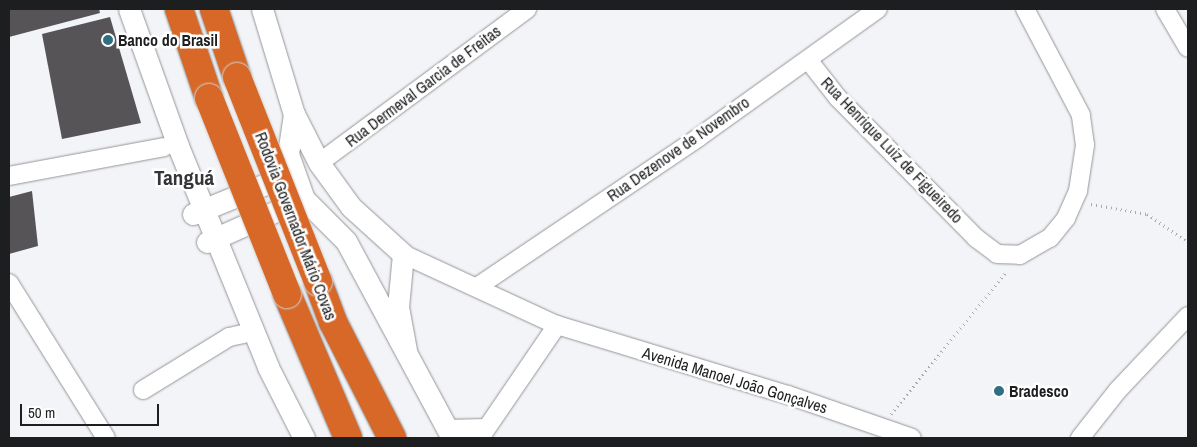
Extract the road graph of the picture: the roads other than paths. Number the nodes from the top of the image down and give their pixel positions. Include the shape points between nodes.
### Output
1 (118, 9) edge
2 (129, 9) edge
3 (179, 9) edge
4 (214, 9) edge
5 (262, 9) edge
6 (527, 9) edge
7 (878, 9) edge
8 (1025, 9) edge
9 (1165, 9) edge
10 (1188, 48) edge
11 (808, 60) junction
12 (294, 114) junction
13 (171, 146) junction
14 (319, 163) junction
15 (293, 173) junction
16 (9, 176) edge
17 (333, 187) junction
18 (304, 199) junction
19 (199, 212) junction
20 (212, 240) junction
21 (403, 254) junction
22 (9, 283) edge
23 (477, 287) junction
24 (1188, 316) edge
25 (558, 325) junction
26 (243, 334) junction
27 (406, 350) junction
28 (268, 367) junction
29 (143, 390) dead end
30 (483, 433) edge
31 (449, 434) edge
32 (106, 438) edge
33 (304, 438) edge
34 (348, 438) edge
35 (392, 438) edge
36 (912, 438) edge
37 (1080, 438) edge

1 - 13 street
2 - 13 street
3 - 34 highway, Rodovia Governador Mário Covas, bridge via 209,98
4 - 35 highway, Rodovia Governador Mário Covas, bridge via 237,77 333,322
5 - 12 street
6 - 14 street, Rua Dermeval Garcia de Freitas
7 - 11 street, Rua Dezenove de Novembro
8 - 11 street, Rua Henrique Luiz de Figueiredo via 1080,115 1084,160 1074,202 1050,238 1020,255 997,254 976,238 838,98
9 - 10 street
11 - 23 street, Rua Dezenove de Novembro
12 - 14 street
12 - 15 street via 288,145
13 - 16 street
13 - 19 street
14 - 15 street
14 - 17 street
15 - 18 street
15 - 19 street
17 - 18 street
17 - 21 street
18 - 20 street
18 - 27 street via 346,241
19 - 20 street
20 - 26 street
20 - 28 street
21 - 23 street, Avenida Manoel João Gonçalves
21 - 27 street via 398,307
22 - 32 street
23 - 25 street, Avenida Manoel João Gonçalves
24 - 37 street via 1118,390
25 - 30 street
25 - 36 street, Avenida Manoel João Gonçalves
26 - 28 street
26 - 29 street via 230,337
27 - 31 street
28 - 33 street
30 - 31 street

